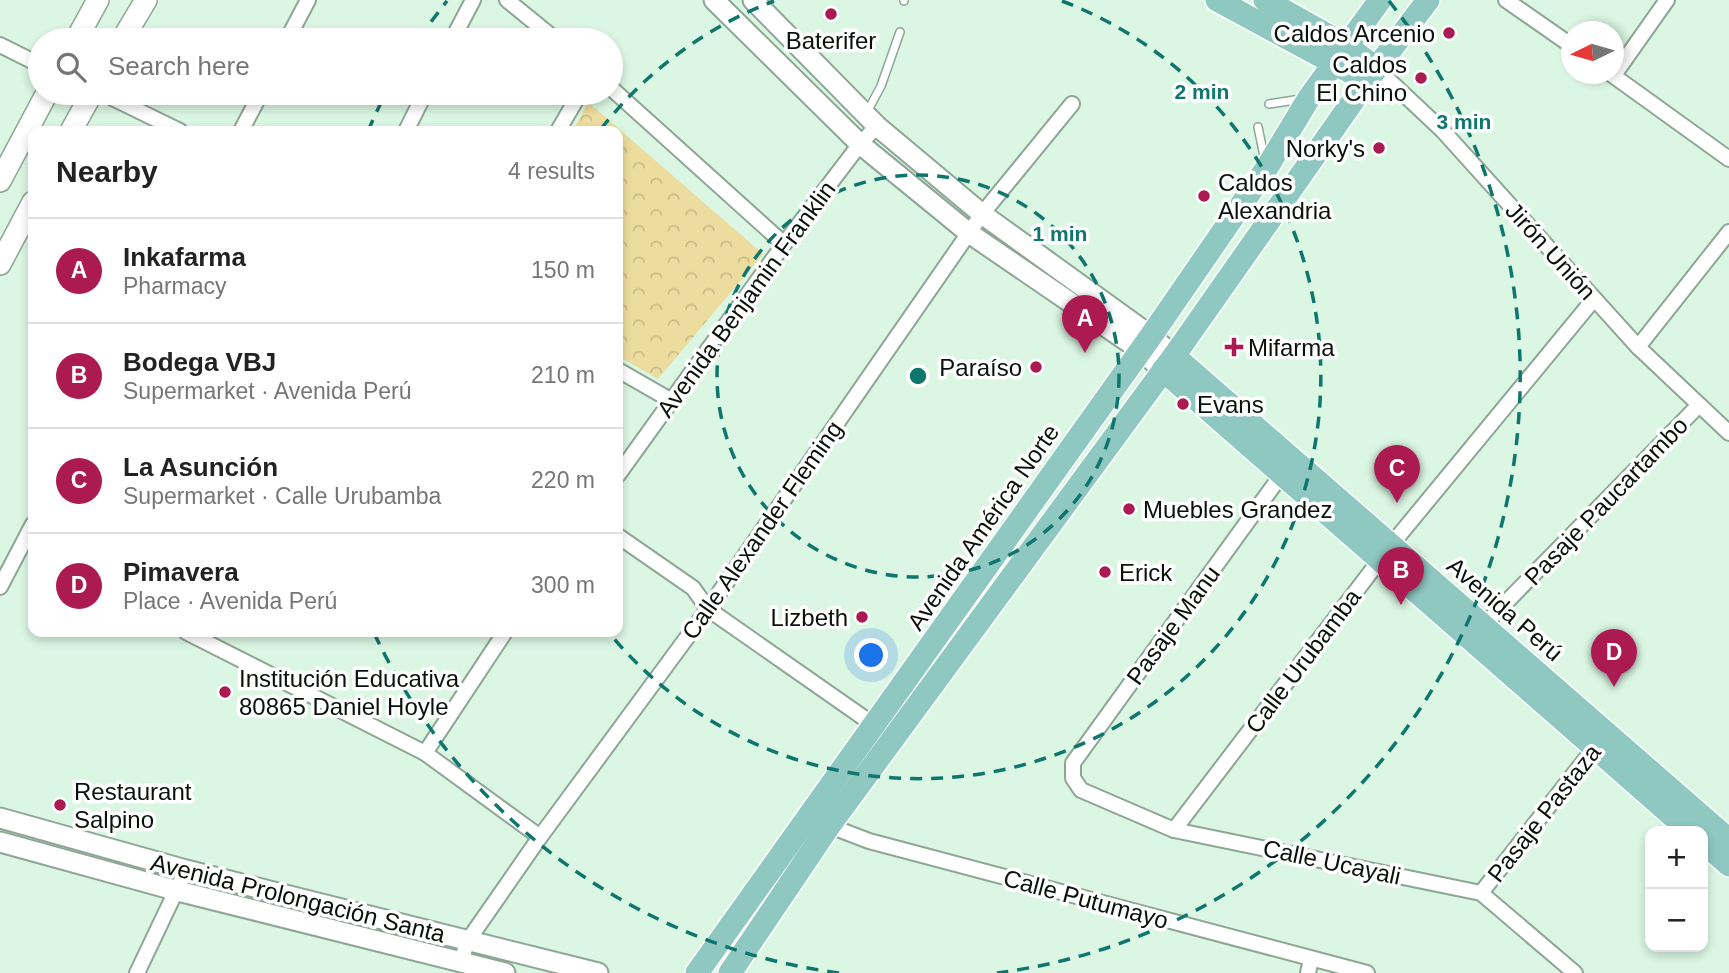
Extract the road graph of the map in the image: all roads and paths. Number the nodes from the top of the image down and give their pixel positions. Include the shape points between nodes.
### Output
1 (97, 0) edge
2 (146, 0) edge
3 (307, 0) edge
4 (473, 0) edge
5 (507, 0) edge
6 (713, 0) edge
7 (753, 0) edge
8 (1217, 0) edge
9 (1265, 0) edge
10 (1380, 0) edge
11 (1428, 0) edge
12 (1506, 0) edge
13 (1667, 0) edge
14 (82, 28) edge
15 (129, 28) edge
16 (293, 28) edge
17 (458, 28) edge
18 (541, 28) edge
19 (900, 32) dead end
20 (1561, 38) edge
21 (0, 45) edge
22 (1339, 55) junction
23 (1624, 58) edge
24 (28, 59) edge
25 (1371, 75) junction
26 (1624, 83) edge
27 (1309, 98) junction
28 (623, 99) edge
29 (1072, 104) dead end
30 (1269, 104) dead end
31 (41, 105) edge
32 (85, 105) edge
33 (127, 105) edge
34 (255, 105) edge
35 (419, 105) edge
36 (573, 105) edge
37 (871, 120) junction
38 (29, 126) edge
39 (74, 126) edge
40 (170, 126) edge
41 (244, 126) edge
42 (408, 126) edge
43 (561, 126) edge
44 (1258, 127) dead end
45 (28, 129) edge
46 (860, 144) junction
47 (1729, 159) edge
48 (1266, 169) junction
49 (0, 181) edge
50 (28, 211) edge
51 (982, 214) junction
52 (1729, 232) edge
53 (969, 233) junction
54 (784, 244) junction
55 (0, 264) edge
56 (1594, 299) junction
57 (1146, 343) junction
58 (1638, 347) junction
59 (1169, 363) junction
60 (623, 373) edge
61 (672, 401) junction
62 (1698, 406) junction
63 (1729, 433) edge
64 (623, 468) edge
65 (1282, 474) junction
66 (623, 539) edge
67 (27, 551) edge
68 (1386, 552) junction
69 (0, 587) edge
70 (708, 608) junction
71 (1484, 625) junction
72 (196, 637) edge
73 (499, 637) edge
74 (874, 725) junction
75 (1600, 740) junction
76 (425, 753) junction
77 (1073, 778) joint
78 (0, 818) edge
79 (819, 821) junction
80 (1685, 826) edge
81 (1174, 830) junction
82 (540, 837) junction
83 (1729, 840) edge
84 (0, 842) edge
85 (1708, 846) edge
86 (1729, 865) edge
87 (186, 870) junction
88 (178, 891) junction
89 (1481, 893) junction
90 (420, 929) junction
91 (467, 942) junction
92 (415, 951) junction
93 (461, 962) junction
94 (1309, 966) edge
95 (137, 973) edge
96 (505, 973) edge
97 (598, 973) edge
98 (697, 973) edge
99 (730, 973) edge
100 (1367, 973) edge
101 (1575, 973) edge

1 - 14 main road
2 - 15 main road
3 - 16 street
4 - 17 street
5 - 18 street
6 - 46 street
7 - 37 street
8 - 22 main road
9 - 22 main road
10 - 22 main road, Avenida América Norte
11 - 25 main road, Avenida América Norte
12 - 20 street
13 - 23 street
19 - 37 lane
21 - 24 street
22 - 25 main road
22 - 27 main road, Avenida América Norte
25 - 56 street, Jirón Unión via 1443,131
25 - 59 main road, Avenida América Norte
26 - 47 street
27 - 30 lane
27 - 48 main road, Avenida América Norte
28 - 54 street
29 - 51 street, Calle Alexander Fleming
31 - 38 main road
32 - 39 main road
33 - 40 street
34 - 41 street
35 - 42 street
36 - 43 street
37 - 46 street, Avenida Benjamin Franklin
37 - 51 street
44 - 48 lane
45 - 49 main road
46 - 53 street
46 - 54 street, Avenida Benjamin Franklin
48 - 57 main road, Avenida América Norte
50 - 55 main road
51 - 53 street, Calle Alexander Fleming
51 - 57 street
52 - 58 street
53 - 57 street
53 - 70 street, Calle Alexander Fleming
54 - 61 street, Avenida Benjamin Franklin
56 - 58 street, Jirón Unión
56 - 68 street, Calle Urubamba
57 - 59 street, Avenida Perú
57 - 74 main road, Avenida América Norte
58 - 62 street, Jirón Unión
59 - 65 main road, Avenida Perú
59 - 68 main road, Avenida Perú
59 - 79 main road, Avenida América Norte
60 - 61 street
61 - 64 street, Avenida Benjamin Franklin
62 - 63 street, Jirón Unión
62 - 71 street, Pasaje Paucartambo
65 - 68 main road, Avenida Perú
65 - 77 street, Pasaje Manu via 1073,764
66 - 70 street via 693,588
67 - 69 street
68 - 71 main road, Avenida Perú
68 - 75 main road, Avenida Perú
68 - 81 street, Calle Urubamba
70 - 74 street
70 - 82 street, Calle Alexander Fleming
71 - 75 main road, Avenida Perú
72 - 76 street
73 - 76 street
74 - 79 main road, Avenida América Norte
75 - 80 main road, Avenida Perú
75 - 83 main road, Avenida Perú
75 - 89 street, Pasaje Pastaza
76 - 82 street
77 - 81 street, Calle Ucayali via 1081,790
78 - 87 street, Avenida Prolongación Santa
79 - 94 street, Calle Putumayo via 869,841
79 - 98 main road, Avenida América Norte
79 - 99 main road, Avenida América Norte
81 - 89 street, Calle Ucayali
82 - 91 street, Calle Alexander Fleming
84 - 88 street, Avenida Prolongación Santa
85 - 86 main road
87 - 88 street
87 - 90 street, Avenida Prolongación Santa
88 - 92 street, Avenida Prolongación Santa
88 - 95 street
89 - 101 street, Calle Ucayali
90 - 91 street, Avenida Prolongación Santa
90 - 92 street
91 - 93 street, Calle Alexander Fleming
91 - 97 street, Avenida Prolongación Santa
92 - 93 street, Avenida Prolongación Santa
93 - 96 street, Avenida Prolongación Santa
94 - 100 street, Calle Putumayo

